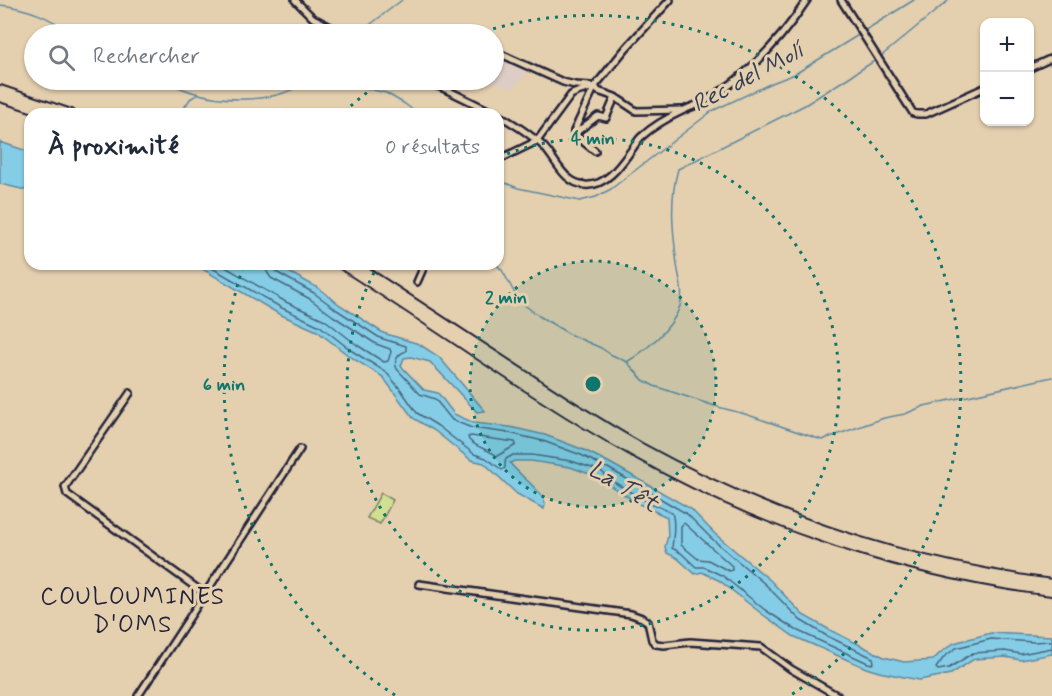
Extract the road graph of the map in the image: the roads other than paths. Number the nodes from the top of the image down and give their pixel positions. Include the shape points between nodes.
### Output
1 (295, 0) edge
2 (670, 0) edge
3 (807, 0) edge
4 (841, 0) edge
5 (325, 24) edge
6 (504, 56) edge
7 (1052, 58) edge
8 (1034, 66) edge
9 (595, 86) junction
10 (0, 90) edge
11 (447, 90) edge
12 (980, 90) edge
13 (615, 97) junction
14 (0, 98) edge
15 (33, 108) edge
16 (53, 108) edge
17 (485, 108) edge
18 (684, 110) junction
19 (504, 118) edge
20 (574, 134) junction
21 (537, 141) junction
22 (595, 151) dead end
23 (504, 157) edge
24 (350, 270) edge
25 (363, 270) edge
26 (422, 270) edge
27 (417, 282) dead end
28 (130, 393) dead end
29 (300, 449) dead end
30 (419, 584) dead end
31 (1052, 584) edge
32 (1052, 591) edge
33 (204, 594) junction
34 (138, 696) edge
35 (838, 696) edge

1 - 5 street
2 - 9 street
3 - 18 street via 769,51 744,75 702,103
4 - 12 street via 913,113 926,114
6 - 9 street via 562,82
7 - 8 street
9 - 13 street
9 - 20 street
9 - 21 street via 571,95
10 - 16 highway
11 - 17 street
13 - 18 street via 636,111
13 - 20 street via 606,118 598,116
14 - 15 highway
18 - 21 street via 640,138 617,169 597,183 587,185 568,179
19 - 21 street
20 - 22 street
21 - 23 street
24 - 32 highway via 591,427 727,499 826,539 900,562 992,583
25 - 31 highway via 588,416 734,494 879,548 970,571
26 - 27 street
28 - 33 street via 65,487 67,494
29 - 33 street
30 - 35 street via 631,614 648,622 656,644 761,647
33 - 34 street

